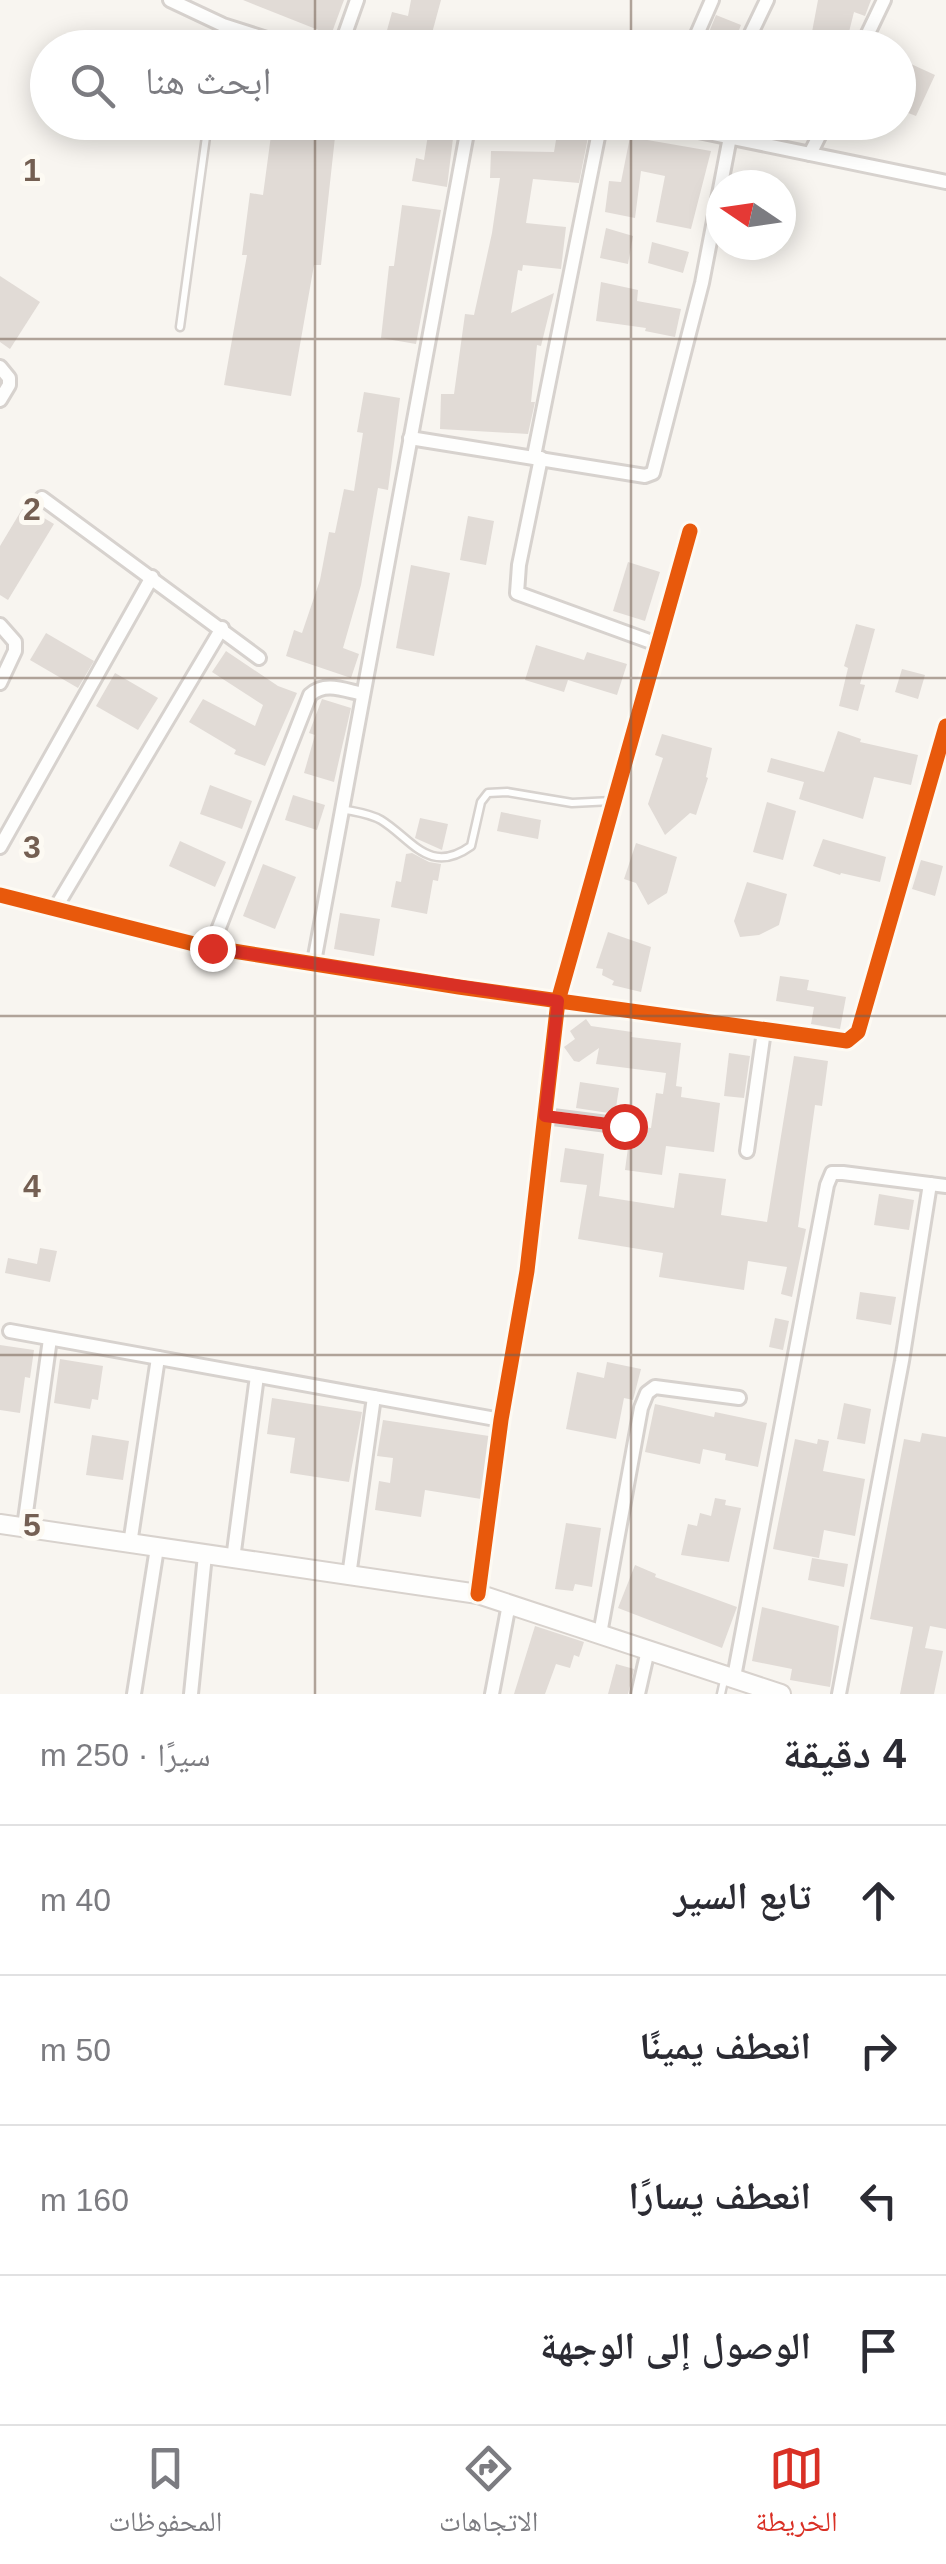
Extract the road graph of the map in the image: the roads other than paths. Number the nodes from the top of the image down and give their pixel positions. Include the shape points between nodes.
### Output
1 (170, 0) edge
2 (357, 0) edge
3 (712, 0) edge
4 (767, 0) edge
5 (884, 0) edge
6 (223, 25) junction
7 (222, 30) edge
8 (238, 30) edge
9 (346, 30) edge
10 (699, 30) edge
11 (753, 30) edge
12 (870, 30) edge
13 (206, 140) edge
14 (466, 140) edge
15 (598, 140) edge
16 (729, 140) edge
17 (744, 140) edge
18 (817, 140) edge
19 (810, 154) junction
20 (946, 182) edge
21 (180, 327) dead end
22 (0, 367) edge
23 (0, 400) edge
24 (410, 438) junction
25 (537, 457) junction
26 (42, 498) dead end
27 (690, 531) dead end
28 (152, 577) junction
29 (0, 625) edge
30 (222, 628) junction
31 (657, 644) junction
32 (259, 658) dead end
33 (0, 682) edge
34 (363, 694) junction
35 (946, 726) edge
36 (612, 801) junction
37 (342, 808) junction
38 (0, 847) edge
39 (0, 895) edge
40 (56, 908) junction
41 (212, 948) junction
42 (314, 962) junction
43 (558, 1001) junction
44 (764, 1031) junction
45 (545, 1116) junction
46 (624, 1126) dead end
47 (748, 1152) dead end
48 (930, 1184) junction
49 (946, 1186) edge
50 (10, 1331) dead end
51 (50, 1339) junction
52 (158, 1358) junction
53 (257, 1376) junction
54 (374, 1397) junction
55 (740, 1398) dead end
56 (501, 1420) junction
57 (0, 1524) edge
58 (24, 1527) junction
59 (130, 1544) junction
60 (157, 1548) junction
61 (205, 1555) junction
62 (232, 1559) junction
63 (349, 1576) junction
64 (478, 1594) junction
65 (509, 1604) junction
66 (600, 1634) junction
67 (648, 1650) junction
68 (730, 1676) junction
69 (134, 1694) edge
70 (191, 1694) edge
71 (492, 1694) edge
72 (638, 1694) edge
73 (721, 1694) edge
74 (781, 1694) edge
75 (838, 1694) edge

1 - 6 street
2 - 9 street
3 - 10 street
4 - 11 street
5 - 12 street
6 - 7 lane
6 - 8 street
13 - 21 lane
14 - 24 street
15 - 25 street
16 - 25 street via 654,473
17 - 19 street
18 - 19 street
19 - 20 street
22 - 23 street via 9,378
24 - 25 street
24 - 34 street
25 - 31 street via 517,593
26 - 28 street
27 - 31 street
28 - 30 street
28 - 38 street
29 - 33 street via 15,642
30 - 32 street
30 - 40 street
31 - 36 street
34 - 37 street
34 - 41 street via 326,686 310,695
35 - 44 street via 858,1032 840,1042
36 - 37 lane via 564,803 488,793 473,843 438,858 379,819
36 - 43 street
37 - 42 street
39 - 40 street
40 - 41 street
41 - 42 street
42 - 43 street
43 - 44 street
43 - 45 street
44 - 47 street
45 - 46 street
45 - 56 street
48 - 49 street
48 - 68 street via 832,1173 827,1185
48 - 75 street
50 - 51 street
51 - 52 street
51 - 58 street
52 - 53 street
52 - 59 street
53 - 54 street
53 - 62 street
54 - 56 street
54 - 63 street
55 - 66 street via 655,1387 647,1393
56 - 64 street
57 - 58 street
58 - 59 street
59 - 60 street
60 - 61 street
60 - 69 street
61 - 62 street
61 - 70 street
62 - 63 street
63 - 64 street
64 - 65 street
65 - 66 street
65 - 71 street
66 - 67 street
67 - 68 street
67 - 72 street
68 - 73 lane
68 - 74 street

